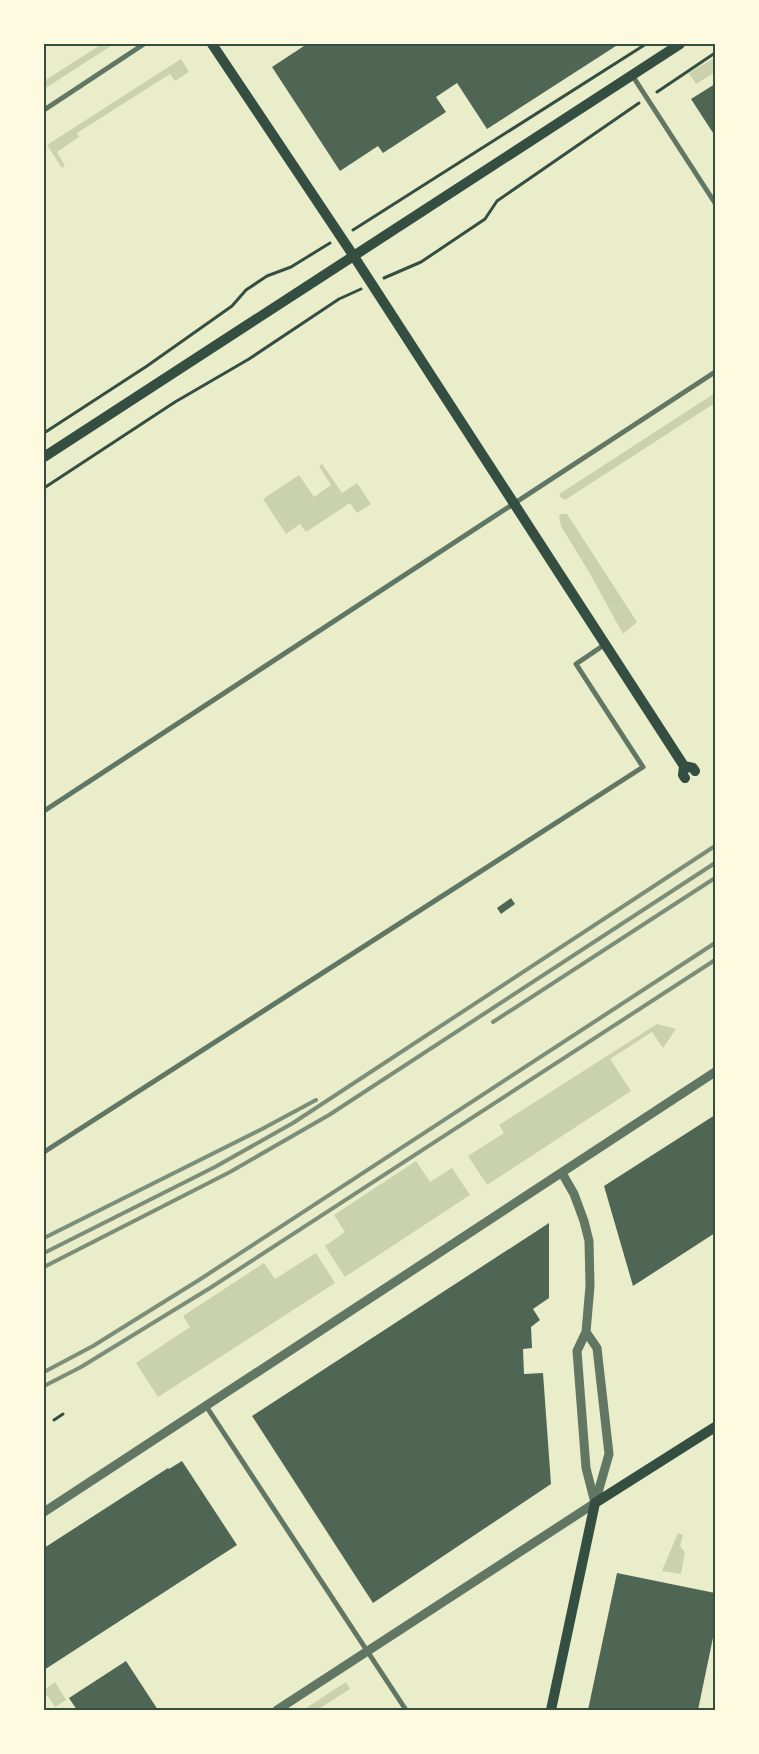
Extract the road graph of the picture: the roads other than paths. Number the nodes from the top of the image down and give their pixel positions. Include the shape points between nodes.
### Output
1 (144, 44) edge
2 (212, 44) edge
3 (680, 44) edge
4 (632, 75) junction
5 (44, 110) edge
6 (715, 203) edge
7 (353, 255) junction
8 (715, 372) edge
9 (44, 457) edge
10 (513, 504) junction
11 (604, 645) junction
12 (684, 766) junction
13 (695, 771) dead end
14 (685, 778) dead end
15 (44, 811) edge
16 (715, 1072) edge
17 (44, 1152) edge
18 (562, 1173) junction
19 (586, 1332) junction
20 (206, 1406) junction
21 (715, 1427) edge
22 (595, 1503) junction
23 (44, 1512) edge
24 (367, 1652) junction
25 (277, 1710) edge
26 (406, 1710) edge
27 (551, 1710) edge

1 - 5 street
2 - 7 main road
3 - 4 main road
4 - 6 street
4 - 7 main road
7 - 9 main road
7 - 10 main road
8 - 10 street
10 - 11 main road
10 - 15 street
11 - 12 main road
11 - 17 street via 576,664 643,768
12 - 13 main road
12 - 14 main road
16 - 18 street
18 - 19 street via 574,1194 589,1241 591,1261
18 - 20 street
19 - 22 street via 577,1350 586,1468
19 - 22 street via 597,1348 609,1454
20 - 23 street
20 - 24 street
21 - 22 main road
22 - 24 street
22 - 27 main road
24 - 25 street
24 - 26 street

